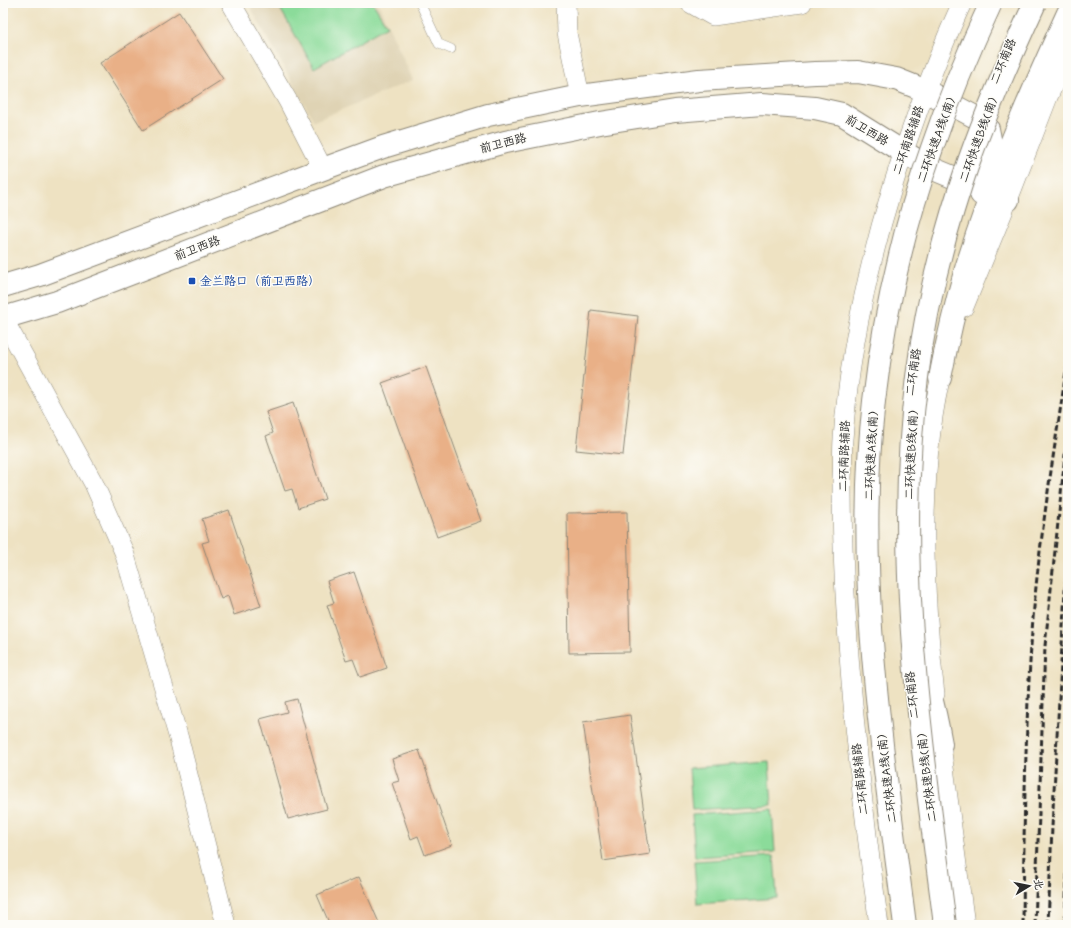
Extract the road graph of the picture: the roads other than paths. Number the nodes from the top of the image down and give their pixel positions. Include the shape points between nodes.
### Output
1 (231, 3) edge
2 (420, 3) edge
3 (566, 3) edge
4 (690, 3) edge
5 (802, 3) edge
6 (962, 3) edge
7 (991, 3) edge
8 (998, 3) edge
9 (1029, 3) edge
10 (1035, 3) edge
11 (1068, 14) edge
12 (451, 49) dead end
13 (1068, 50) edge
14 (926, 91) junction
15 (580, 96) junction
16 (954, 106) junction
17 (979, 119) junction
18 (903, 152) junction
19 (931, 168) junction
20 (323, 169) junction
21 (958, 179) junction
22 (994, 194) junction
23 (3, 286) edge
24 (3, 318) edge
25 (940, 378) joint
26 (904, 585) junction
27 (941, 744) junction
28 (226, 925) edge
29 (879, 925) edge
30 (905, 925) edge
31 (911, 925) edge
32 (939, 925) edge
33 (945, 925) edge
34 (965, 925) edge

1 - 20 street via 288,101
2 - 12 lane via 439,44
3 - 15 street via 567,33
4 - 5 street via 713,16
6 - 14 street, 二环南路辅路
7 - 30 main road, 二环快速A线(南), bridge via 944,113 917,193 889,305 874,403 868,512 871,622 880,725
8 - 16 main road
9 - 17 main road, 二环南路
10 - 33 main road, 二环快速B线(南), bridge via 971,155 940,260 917,375 908,476 910,619
11 - 22 main road via 1005,157
13 - 22 street via 1048,97
14 - 15 main road via 896,79 858,72 699,80
14 - 16 main road
14 - 18 street, 二环南路辅路
15 - 20 main road via 488,115 383,147
16 - 17 main road
16 - 19 main road
17 - 21 main road, 二环南路
17 - 22 main road via 988,129 990,139
18 - 19 main road, 前卫西路
18 - 24 main road, 前卫西路 via 842,114 815,108 762,104 674,111 585,126 505,142 384,176 57,302
18 - 29 street, 二环南路辅路 via 864,290 851,364 843,440 842,516 848,651 862,802
19 - 21 main road, 前卫西路
19 - 31 main road via 894,313 884,370 874,512 875,586 880,656
20 - 23 main road via 40,275
21 - 22 main road, 前卫西路
21 - 26 main road, 二环南路 via 929,282 912,374 903,476
22 - 25 main road via 977,235 963,280
24 - 28 street via 94,484 124,552 179,739
25 - 27 street via 928,449 925,538 928,633
26 - 27 main road via 910,639 932,700
26 - 32 main road, 二环南路 via 912,694
27 - 34 street

